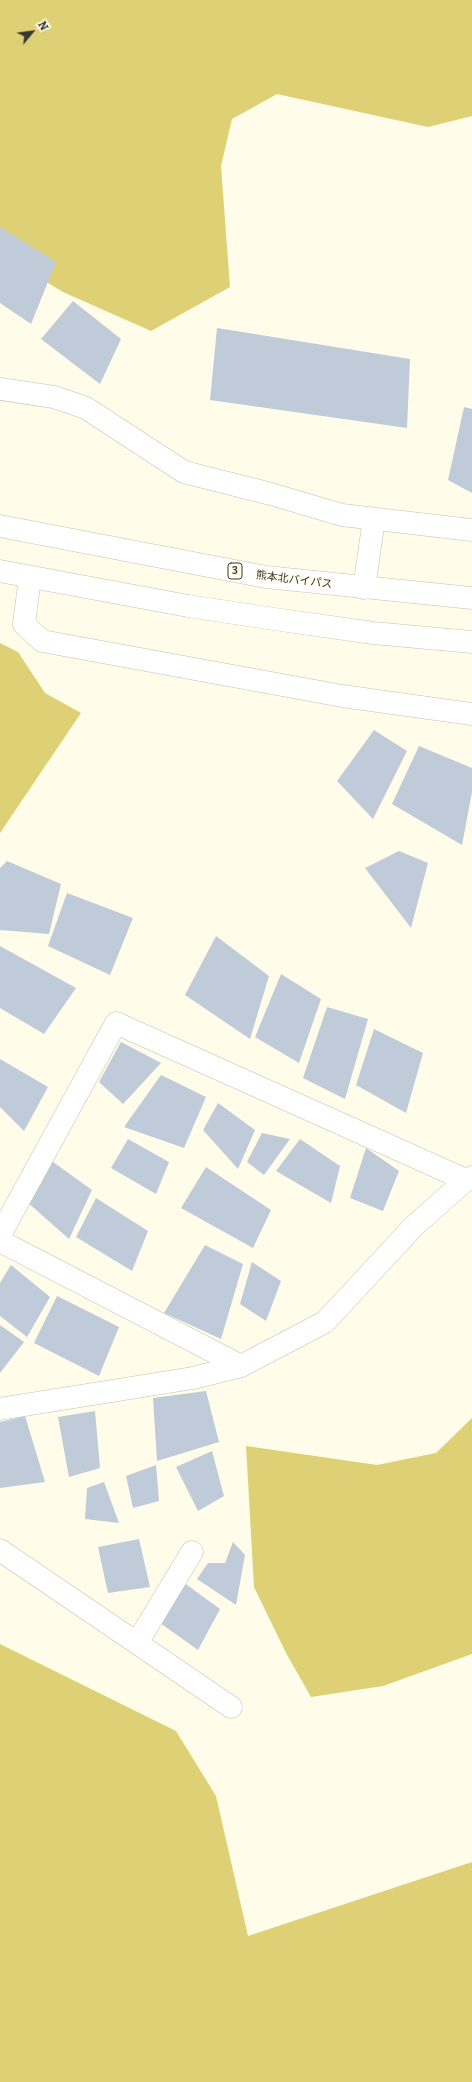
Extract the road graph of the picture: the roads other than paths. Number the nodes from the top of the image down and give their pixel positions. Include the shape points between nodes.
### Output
1 (0, 389) edge
2 (374, 519) junction
3 (0, 526) edge
4 (472, 530) edge
5 (0, 571) edge
6 (30, 577) junction
7 (364, 588) junction
8 (472, 598) edge
9 (472, 642) edge
10 (472, 714) edge
11 (469, 1178) edge
12 (0, 1234) edge
13 (0, 1241) edge
14 (241, 1366) junction
15 (0, 1409) edge
16 (0, 1550) edge
17 (192, 1552) dead end
18 (137, 1643) junction
19 (231, 1707) dead end

1 - 2 main road via 54,397 86,408 184,472 342,515
2 - 4 main road
2 - 7 main road
3 - 7 main road, 熊本北バイパス / 3 via 266,577
5 - 6 main road
6 - 9 main road via 281,620 373,633
6 - 10 main road via 24,624 42,641 342,696
7 - 8 main road, 熊本北バイパス / 3
11 - 12 main road via 116,1023
11 - 14 main road via 414,1226 325,1322
13 - 14 main road
14 - 15 main road via 193,1378
16 - 18 main road
17 - 18 main road
18 - 19 main road

